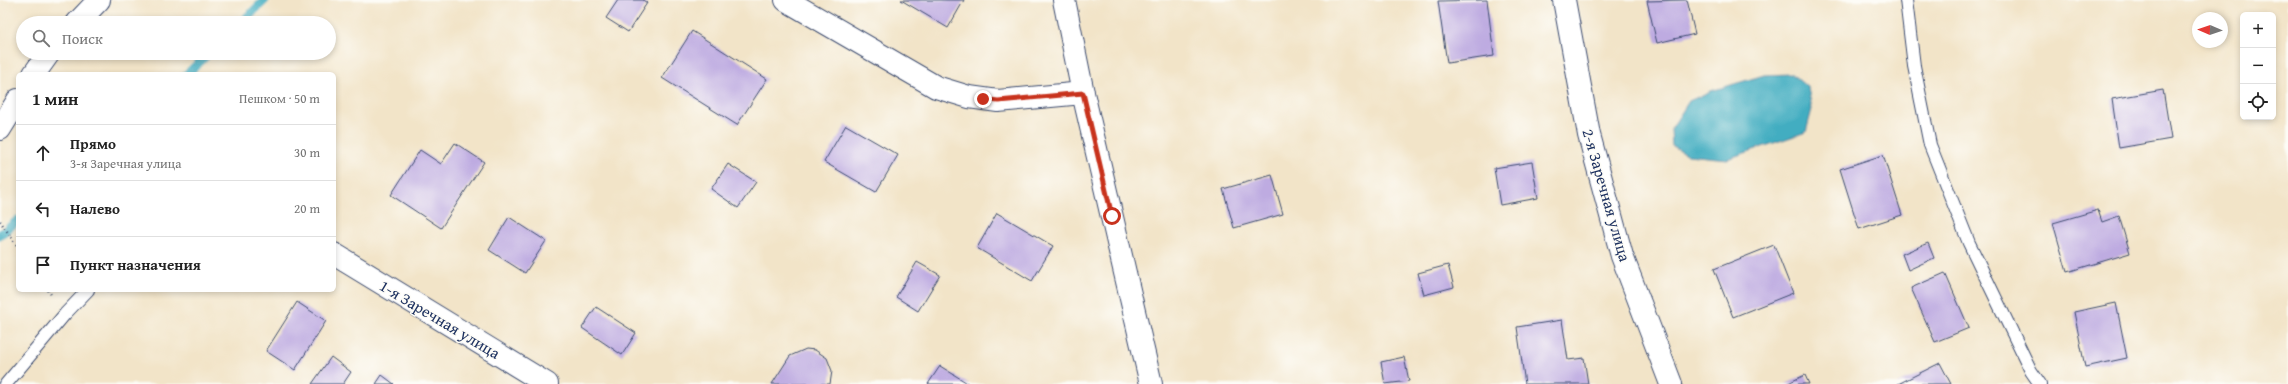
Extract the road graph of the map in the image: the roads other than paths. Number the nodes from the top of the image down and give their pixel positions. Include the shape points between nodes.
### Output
1 (99, 0) edge
2 (786, 0) edge
3 (1064, 0) edge
4 (1564, 0) edge
5 (1906, 0) edge
6 (84, 16) edge
7 (44, 60) edge
8 (35, 72) edge
9 (1083, 93) junction
10 (16, 103) edge
11 (0, 129) edge
12 (336, 255) edge
13 (86, 292) edge
14 (6, 384) edge
15 (547, 384) edge
16 (1151, 384) edge
17 (1671, 384) edge
18 (2040, 384) edge

1 - 6 street
2 - 9 street via 936,87 969,98 998,101
3 - 9 street
4 - 17 street, 2-я Заречная улица via 1589,135 1601,181 1622,256
5 - 18 lane via 1914,66 1930,145 1969,244 2031,371
7 - 8 street
9 - 16 street
10 - 11 street
12 - 15 street, 1-я Заречная улица
13 - 14 lane

